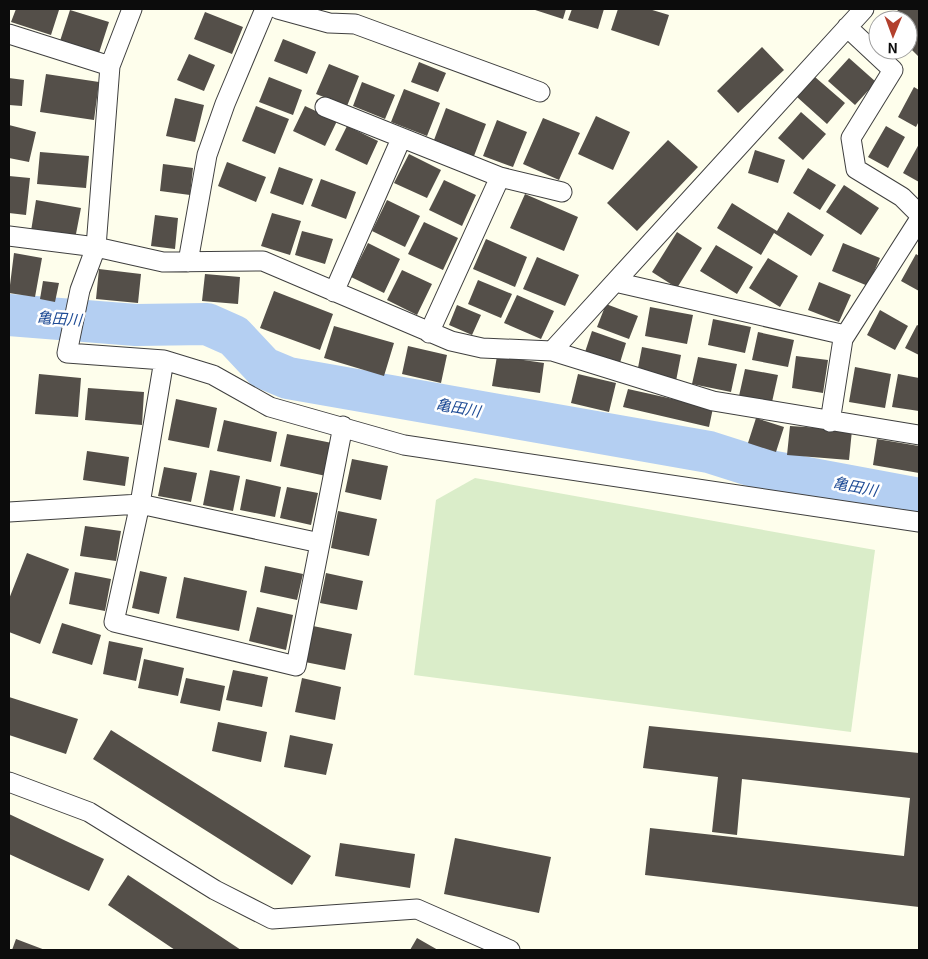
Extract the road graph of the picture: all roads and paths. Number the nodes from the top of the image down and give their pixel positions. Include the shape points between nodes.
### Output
1 (132, 9) edge
2 (265, 9) edge
3 (278, 9) edge
4 (853, 15) edge
5 (9, 34) edge
6 (110, 66) junction
7 (540, 92) dead end
8 (325, 107) dead end
9 (401, 139) junction
10 (500, 177) junction
11 (562, 192) dead end
12 (919, 214) edge
13 (919, 220) edge
14 (9, 236) edge
15 (96, 247) junction
16 (188, 262) junction
17 (615, 282) junction
18 (334, 292) junction
19 (429, 333) junction
20 (846, 335) junction
21 (552, 351) junction
22 (164, 360) junction
23 (830, 422) junction
24 (342, 426) junction
25 (919, 435) edge
26 (140, 504) junction
27 (9, 512) edge
28 (919, 522) edge
29 (320, 543) junction
30 (9, 782) edge
31 (510, 950) edge

1 - 6 street
2 - 16 street via 207,155
3 - 7 street via 329,23 355,24
4 - 12 street via 893,70 851,138 856,169 902,197
4 - 17 street
5 - 6 street
6 - 15 street
8 - 9 street
9 - 10 street
9 - 18 street
10 - 11 street
10 - 19 street
13 - 20 street
14 - 15 street
15 - 16 street via 164,262
15 - 22 street via 76,305 67,353
16 - 18 street via 263,261
17 - 20 street
17 - 21 street
18 - 19 street
19 - 21 street via 482,348
20 - 23 street via 842,339
21 - 23 street via 713,400
22 - 24 street via 213,375 270,407
22 - 26 street
23 - 25 street
24 - 28 street via 404,445
24 - 29 street
26 - 27 street
26 - 29 street
26 - 29 street via 114,622 296,666
30 - 31 street via 89,812 215,890 272,919 417,909

